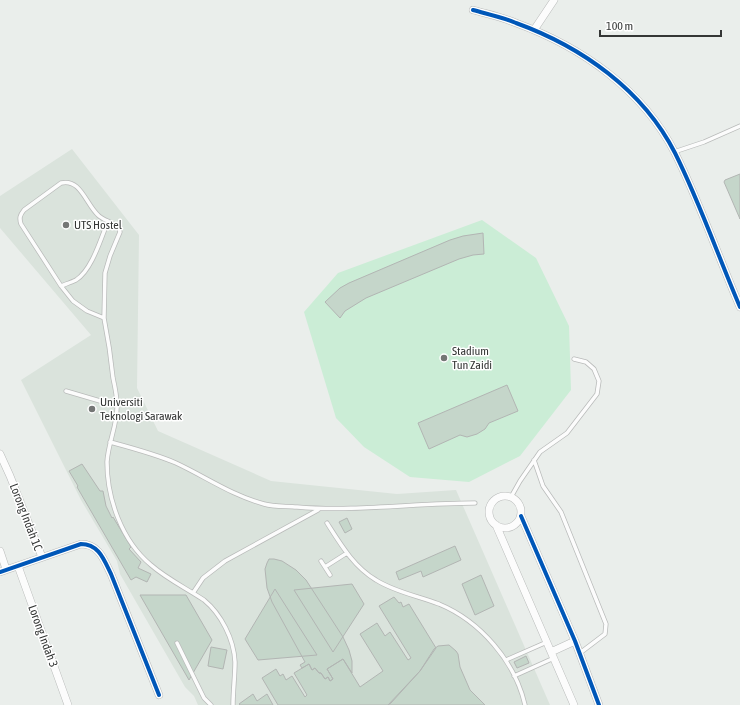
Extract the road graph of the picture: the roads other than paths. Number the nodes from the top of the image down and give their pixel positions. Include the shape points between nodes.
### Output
1 (552, 1) edge
2 (472, 10) dead end
3 (534, 30) junction
4 (740, 126) edge
5 (674, 152) junction
6 (108, 221) junction
7 (62, 286) junction
8 (737, 294) edge
9 (740, 307) edge
10 (104, 318) junction
11 (574, 358) dead end
12 (66, 391) dead end
13 (118, 406) junction
14 (110, 442) junction
15 (0, 454) edge
16 (534, 460) junction
17 (512, 497) junction
18 (475, 503) dead end
19 (318, 509) junction
20 (521, 516) junction
21 (327, 523) dead end
22 (496, 525) junction
23 (0, 551) edge
24 (347, 553) junction
25 (42, 557) junction
26 (321, 561) dead end
27 (18, 566) junction
28 (325, 567) junction
29 (3, 571) edge
30 (330, 575) dead end
31 (193, 593) junction
32 (575, 641) junction
33 (547, 642) junction
34 (177, 643) dead end
35 (580, 654) junction
36 (552, 655) junction
37 (506, 660) junction
38 (514, 676) junction
39 (159, 695) dead end
40 (68, 705) edge
41 (211, 705) edge
42 (233, 705) edge
43 (524, 705) edge
44 (574, 705) edge
45 (599, 705) edge

1 - 3 street
2 - 3 street via 516,22
3 - 5 street via 574,50 627,89 659,127
4 - 5 lane
5 - 8 street
6 - 7 lane via 84,272 76,280
6 - 7 lane via 99,216 78,188 66,181 56,185 20,214 24,230
6 - 10 lane via 118,226 120,232 105,273
7 - 10 lane via 73,301 87,311
8 - 9 street
10 - 13 lane
11 - 16 lane via 586,362 594,369 599,381 597,394 567,433 540,452
12 - 13 lane
13 - 14 lane
14 - 19 lane via 162,457 222,488 265,504
14 - 31 lane via 107,462 109,483 119,520 127,536 149,564
15 - 25 street, Lorong Indah 1C
16 - 17 lane
16 - 35 lane via 543,486 560,512 606,624 605,634
17 - 20 street via 519,503
17 - 22 street via 499,497 492,502 489,512 492,522
18 - 19 lane
19 - 31 lane via 225,561 203,578
20 - 22 street via 511,527
20 - 32 street
21 - 24 lane
22 - 33 street
23 - 29 street
24 - 28 lane
24 - 37 lane via 371,576 391,589 439,604 470,622
25 - 27 street
25 - 39 street via 81,544 89,544 102,556
26 - 28 lane
27 - 29 street
27 - 40 street, Lorong Indah 3
28 - 30 lane
31 - 42 lane via 209,604 227,632 235,661
32 - 35 street
32 - 36 street
33 - 36 street
33 - 37 lane
34 - 41 lane via 204,698
35 - 45 street
36 - 38 lane
36 - 44 street
37 - 38 lane
38 - 43 lane

